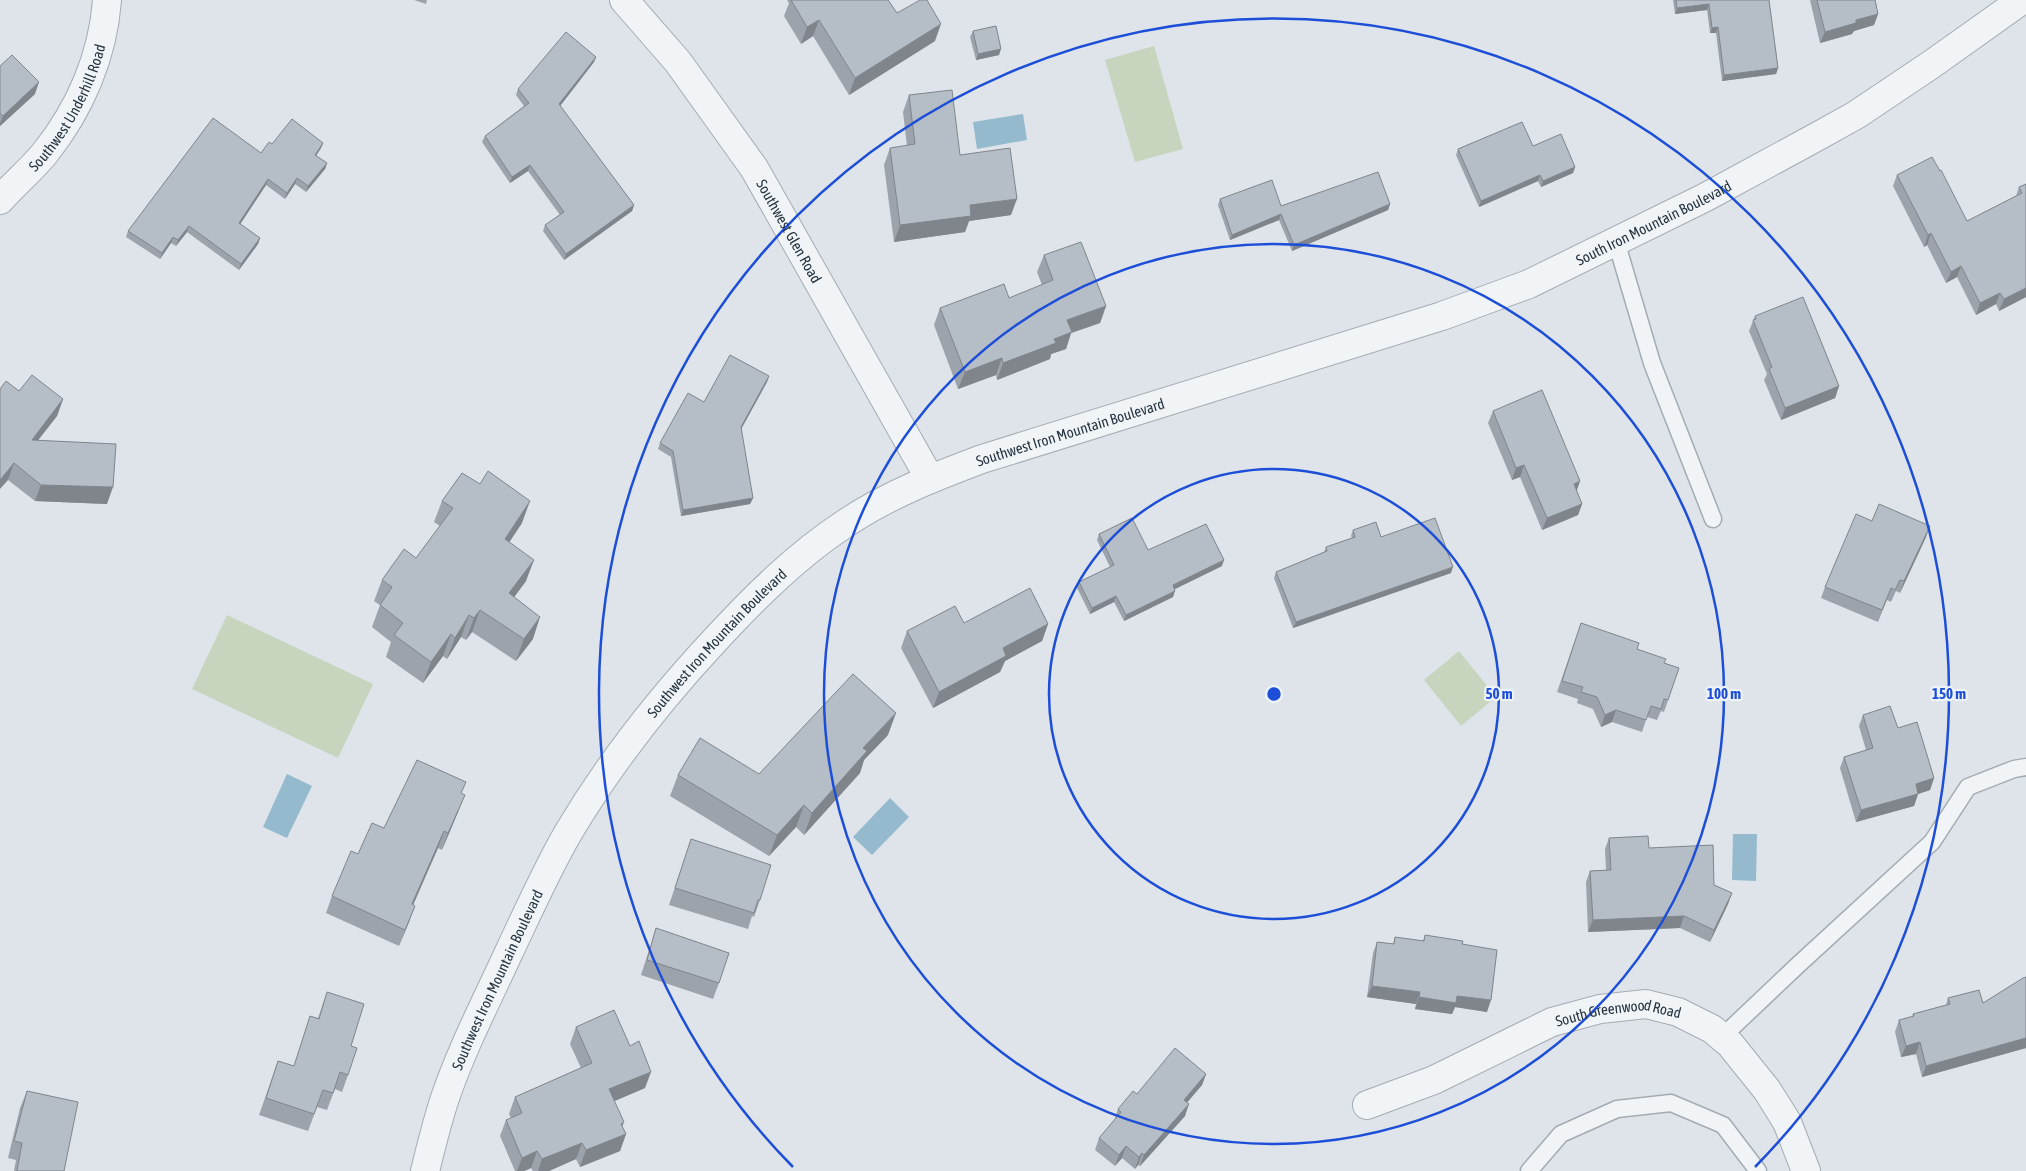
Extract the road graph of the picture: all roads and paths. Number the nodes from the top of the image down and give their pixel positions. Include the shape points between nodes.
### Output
1 (107, 0) edge
2 (624, 0) edge
3 (2022, 0) edge
4 (0, 200) edge
5 (1616, 241) junction
6 (1251, 375) joint
7 (930, 479) junction
8 (1713, 519) dead end
9 (2026, 767) edge
10 (1722, 1037) junction
11 (1367, 1105) dead end
12 (425, 1171) edge
13 (1529, 1171) edge
14 (1758, 1171) edge
15 (1806, 1171) edge

1 - 4 street, Southwest Underhill Road via 94,62 74,110 43,154
2 - 7 street, Southwest Glen Road via 678,62 754,168
3 - 5 street, South Iron Mountain Boulevard via 1856,115 1752,173
5 - 6 street, South Iron Mountain Boulevard via 1497,297
5 - 8 lane via 1652,363
6 - 7 street, Southwest Iron Mountain Boulevard via 982,459
7 - 12 street, Southwest Iron Mountain Boulevard via 859,515 782,572 694,663 620,752 567,835 480,1013 445,1099
9 - 10 lane via 1968,787 1932,842
10 - 11 street, South Greenwood Road via 1678,1012 1646,1004 1600,1009 1552,1022 1434,1080
10 - 15 street, South Greenwood Road via 1767,1090 1782,1114
13 - 14 lane via 1561,1134 1617,1109 1671,1103 1723,1125

